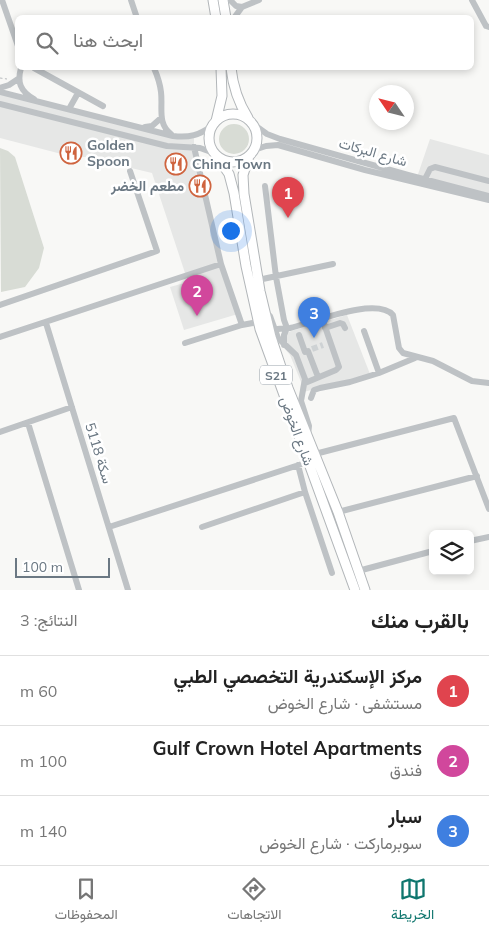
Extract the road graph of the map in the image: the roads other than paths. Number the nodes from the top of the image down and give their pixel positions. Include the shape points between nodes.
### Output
1 (2, 0) edge
2 (131, 0) edge
3 (213, 0) edge
4 (223, 0) edge
5 (230, 0) edge
6 (259, 0) edge
7 (472, 0) edge
8 (242, 8) junction
9 (136, 15) edge
10 (216, 15) edge
11 (226, 15) edge
12 (236, 15) edge
13 (489, 27) edge
14 (15, 37) edge
15 (20, 70) edge
16 (38, 70) edge
17 (155, 70) edge
18 (221, 70) edge
19 (231, 70) edge
20 (18, 79) junction
21 (0, 88) edge
22 (0, 92) edge
23 (78, 93) junction
24 (37, 101) junction
25 (0, 104) edge
26 (103, 106) dead end
27 (69, 110) junction
28 (161, 118) junction
29 (251, 121) junction
30 (214, 123) junction
31 (141, 128) junction
32 (173, 136) junction
33 (194, 147) junction
34 (252, 153) junction
35 (215, 154) junction
36 (365, 170) junction
37 (130, 171) dead end
38 (426, 179) junction
39 (489, 181) edge
40 (265, 186) dead end
41 (489, 196) edge
42 (489, 200) edge
43 (221, 264) junction
44 (333, 264) dead end
45 (276, 277) junction
46 (258, 280) junction
47 (261, 295) junction
48 (0, 305) edge
49 (322, 318) junction
50 (258, 322) junction
51 (46, 323) junction
52 (242, 325) junction
53 (287, 328) junction
54 (325, 328) junction
55 (345, 328) dead end
56 (274, 330) junction
57 (364, 331) dead end
58 (299, 336) dead end
59 (0, 337) edge
60 (185, 343) dead end
61 (284, 345) junction
62 (308, 351) junction
63 (296, 355) junction
64 (415, 358) junction
65 (379, 373) junction
66 (318, 377) junction
67 (305, 383) junction
68 (489, 383) edge
69 (311, 398) dead end
70 (72, 407) junction
71 (28, 423) junction
72 (0, 432) edge
73 (308, 436) junction
74 (315, 454) junction
75 (308, 462) junction
76 (298, 465) junction
77 (476, 476) junction
78 (305, 492) junction
79 (489, 509) edge
80 (338, 512) junction
81 (202, 526) dead end
82 (109, 527) junction
83 (489, 537) edge
84 (474, 541) edge
85 (429, 552) edge
86 (358, 571) junction
87 (332, 573) dead end
88 (79, 590) edge
89 (128, 590) edge
90 (355, 590) edge
91 (365, 590) edge

1 - 14 street
2 - 9 street
3 - 10 main road
4 - 11 main road
5 - 8 street
6 - 8 street
7 - 13 street
8 - 12 street
15 - 20 street
16 - 23 street
17 - 28 street via 161,92
18 - 30 main road, S21 via 222,96
19 - 29 main road, S21 via 236,95
20 - 21 street
20 - 24 street via 23,90
22 - 24 street
23 - 26 street
23 - 27 street
24 - 27 street
25 - 33 street via 166,146
27 - 31 street
28 - 31 street via 152,126
28 - 32 street
29 - 30 main road via 242,115 228,114
29 - 34 main road, S21 via 258,137
29 - 38 street, شارع البركات via 267,134 280,139
30 - 32 street via 194,136
30 - 35 main road, S21 via 209,139
31 - 32 street
33 - 35 street
33 - 43 street
34 - 35 main road via 243,160 229,162
34 - 36 street, شارع البركات via 266,146 278,145
34 - 46 main road, شارع الخوض / S21 via 245,166 243,184
35 - 50 main road, شارع الخوض / S21 via 228,174 234,193
36 - 38 street
36 - 42 street, شارع البركات
37 - 48 street via 157,251
38 - 39 street via 430,169 435,167
38 - 41 street, شارع البركات
40 - 45 street
43 - 51 street
43 - 52 street
44 - 45 street
45 - 46 street
45 - 53 street
46 - 47 main road, شارع الخوض / S21
47 - 56 street
47 - 73 main road, شارع الخوض / S21 via 276,352
49 - 53 street
49 - 54 street
49 - 64 street via 384,308 393,315 400,351
50 - 52 street
50 - 75 main road, شارع الخوض / S21
51 - 59 street
51 - 70 street, سكة 5118
52 - 60 street
53 - 56 street
53 - 61 street
54 - 55 street via 340,323
54 - 66 street via 327,343 339,368
56 - 61 street
57 - 65 street
58 - 62 street
61 - 63 street
62 - 63 street
62 - 66 street
63 - 67 street
64 - 65 street
64 - 68 street via 433,361 472,381
65 - 69 street via 314,390
66 - 67 street
67 - 73 street via 301,402
70 - 71 street
70 - 82 street, سكة 5118
71 - 72 street
71 - 88 street
73 - 74 main road, شارع الخوض / S21
74 - 77 street via 452,417
74 - 80 main road, شارع الخوض / S21
75 - 76 street
75 - 90 main road, شارع الخوض / S21
76 - 78 street
76 - 82 street
77 - 79 street
77 - 80 street
78 - 81 street
78 - 87 street
80 - 86 main road, شارع الخوض / S21
82 - 89 street, سكة 5118
83 - 84 street
85 - 86 street
86 - 91 main road, شارع الخوض / S21

